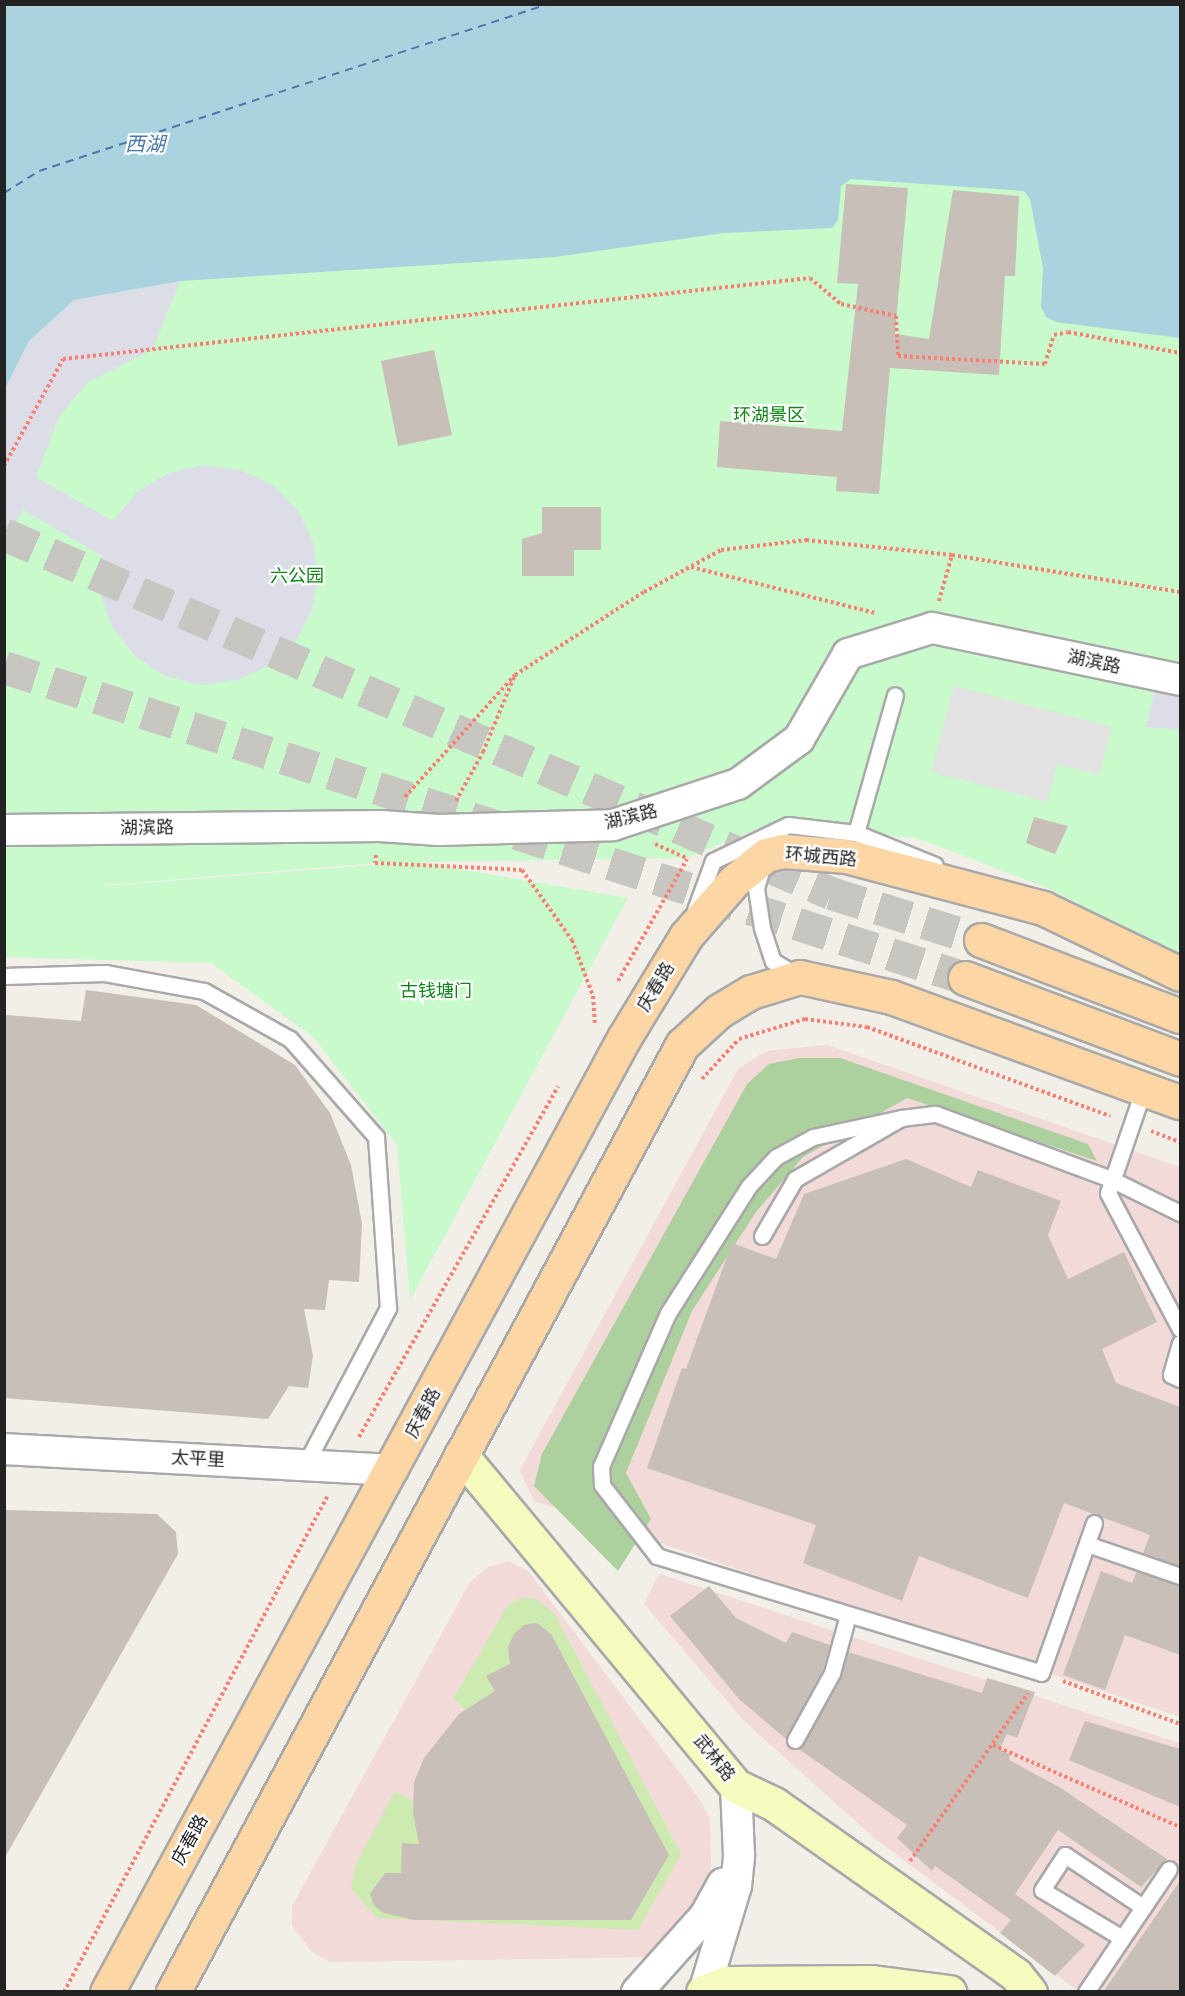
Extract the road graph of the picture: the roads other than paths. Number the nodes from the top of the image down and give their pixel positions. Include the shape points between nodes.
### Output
1 (1180, 680) edge
2 (896, 695) dead end
3 (4, 830) edge
4 (856, 833) junction
5 (766, 855) junction
6 (1043, 908) junction
7 (686, 936) junction
8 (981, 940) tunnel mouth
9 (1180, 974) edge
10 (4, 976) edge
11 (800, 977) junction
12 (965, 978) tunnel mouth
13 (1180, 1016) edge
14 (1180, 1059) edge
15 (1144, 1088) junction
16 (1180, 1102) edge
17 (900, 1118) junction
18 (1113, 1180) junction
19 (1180, 1213) edge
20 (762, 1236) dead end
21 (1180, 1329) edge
22 (1180, 1343) edge
23 (1180, 1378) edge
24 (4, 1449) edge
25 (461, 1455) junction
26 (305, 1465) junction
27 (392, 1470) junction
28 (1094, 1523) dead end
29 (1087, 1544) junction
30 (1180, 1576) edge
31 (848, 1615) junction
32 (795, 1740) dead end
33 (736, 1786) junction
34 (739, 1855) junction
35 (1169, 1869) dead end
36 (1143, 1907) junction
37 (1122, 1938) junction
38 (107, 1992) edge
39 (173, 1992) edge
40 (637, 1992) edge
41 (704, 1992) edge
42 (949, 1992) edge
43 (1030, 1992) edge
44 (1086, 1992) edge

1 - 3 street, 湖滨路 via 932,628 848,654 799,739 738,784 613,825 440,830 380,826
2 - 4 lane
4 - 6 lane
4 - 7 lane via 788,825 713,861
5 - 6 main road, 环城西路 via 784,851 846,856
5 - 7 main road, 庆春路 via 734,881
5 - 11 lane, 环城西路 via 756,888 762,928 773,961
6 - 9 main road, 环城西路
7 - 27 main road, 庆春路 via 624,1038
8 - 13 main road
10 - 26 lane via 105,973 204,991 290,1039 376,1137 388,1308
11 - 15 main road, 环城西路 via 891,997
11 - 25 main road via 751,993 720,1011 682,1045
12 - 14 main road
15 - 16 main road, 环城西路
15 - 18 lane
17 - 18 lane via 936,1114
17 - 20 lane via 795,1179
17 - 31 lane via 813,1137 776,1157 749,1186 668,1313 601,1466 602,1485 657,1556
18 - 19 lane
18 - 21 lane via 1108,1193
22 - 23 lane via 1171,1375
24 - 26 street, 太平里
25 - 33 street, 武林路
25 - 39 main road
26 - 27 street, 太平里
27 - 38 main road, 庆春路
28 - 29 lane
29 - 30 lane
29 - 31 lane via 1041,1673
31 - 32 lane via 832,1673
33 - 34 street
33 - 43 street, 武林路 via 774,1804 1016,1975
34 - 40 street via 705,1916
34 - 41 street via 736,1886
35 - 36 lane
36 - 37 lane
36 - 37 lane via 1065,1856 1042,1890
37 - 44 lane
41 - 42 street via 727,1983 872,1982

